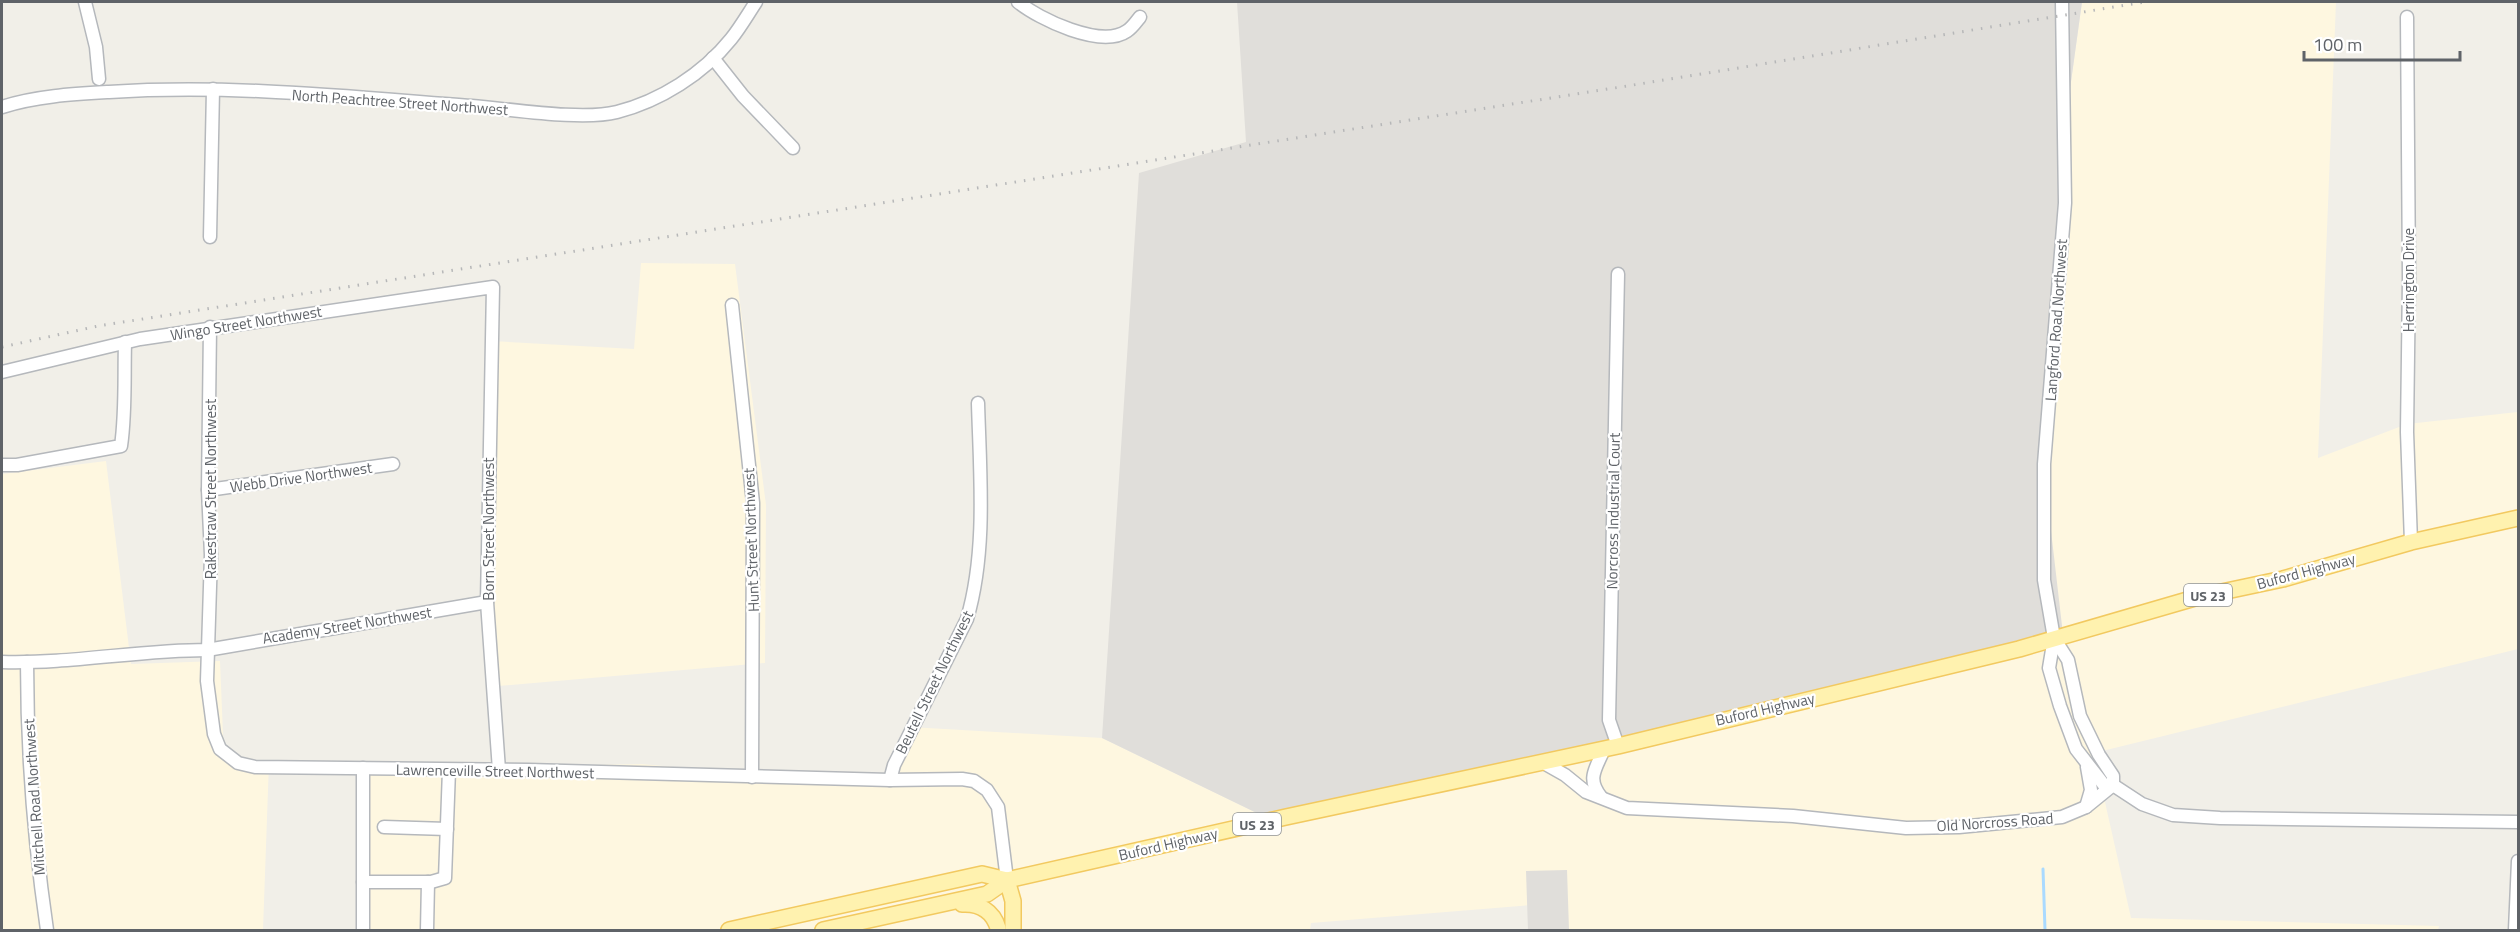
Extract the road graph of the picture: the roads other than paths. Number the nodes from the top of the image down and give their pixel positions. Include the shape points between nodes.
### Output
1 (85, 2) edge
2 (756, 2) edge
3 (1018, 2) edge
4 (2062, 2) edge
5 (1140, 17) dead end
6 (2407, 17) dead end
7 (713, 58) junction
8 (99, 79) dead end
9 (213, 89) junction
10 (2, 107) edge
11 (793, 148) dead end
12 (210, 237) dead end
13 (1618, 274) dead end
14 (493, 287) joint
15 (732, 305) dead end
16 (210, 327) junction
17 (125, 342) junction
18 (2, 372) edge
19 (978, 403) dead end
20 (393, 464) dead end
21 (2, 465) edge
22 (208, 490) junction
23 (2518, 518) edge
24 (2411, 542) junction
25 (488, 602) junction
26 (2054, 638) junction
27 (207, 650) junction
28 (2, 662) edge
29 (27, 662) junction
30 (1611, 747) junction
31 (2082, 758) junction
32 (1542, 762) junction
33 (363, 768) junction
34 (449, 770) junction
35 (499, 770) junction
36 (752, 777) junction
37 (890, 780) junction
38 (2113, 785) junction
39 (1601, 798) junction
40 (2086, 807) junction
41 (2518, 822) edge
42 (384, 827) dead end
43 (447, 829) junction
44 (2518, 861) edge
45 (1006, 880) junction
46 (363, 882) junction
47 (428, 882) junction
48 (943, 906) junction
49 (47, 930) edge
50 (363, 930) edge
51 (427, 930) edge
52 (729, 930) edge
53 (824, 930) edge
54 (1003, 930) edge
55 (2515, 930) edge

1 - 8 street
2 - 7 street, North Peachtree Street Northwest
3 - 5 street via 1033,14 1096,36 1127,32
4 - 26 street, Langford Road Northwest via 2065,203 2043,480 2044,580
6 - 24 street, Herrington Drive via 2407,432
7 - 9 street, North Peachtree Street Northwest via 682,82 646,102 615,112 578,114
7 - 11 street via 742,96
9 - 10 street, North Peachtree Street Northwest via 63,95
9 - 12 street
13 - 30 street, Norcross Industrial Court
14 - 16 street, Wingo Street Northwest
14 - 25 street, Born Street Northwest
15 - 36 street, Hunt Street Northwest via 753,503
16 - 17 street, Wingo Street Northwest
16 - 22 street, Rakestraw Street Northwest
17 - 18 street, Wingo Street Northwest
17 - 21 street via 121,446
19 - 37 street, Beutell Street Northwest via 979,533 973,600
20 - 22 street, Webb Drive Northwest
22 - 27 street, Rakestraw Street Northwest via 211,555
23 - 24 main road, Buford Highway / US 23
24 - 26 main road, Buford Highway / US 23
25 - 27 street, Academy Street Northwest
25 - 35 street, Born Street Northwest
26 - 30 main road, Buford Highway / US 23
26 - 31 street, Langford Road Northwest via 2049,668
26 - 38 street, Langford Road Northwest via 2068,660 2080,716 2113,776
27 - 29 street
27 - 33 street, Lawrenceville Street Northwest via 214,734 220,749 231,760 255,767
28 - 29 street
29 - 49 street, Mitchell Road Northwest via 32,808
30 - 32 main road, Buford Highway / US 23
30 - 39 street via 1592,780
31 - 38 street, Langford Road Northwest via 2104,785
31 - 40 street via 2091,790
32 - 39 street, Old Norcross Road
32 - 45 main road, Buford Highway / US 23
33 - 34 street, Lawrenceville Street Northwest
33 - 46 street
34 - 35 street, Lawrenceville Street Northwest
34 - 43 street
35 - 36 street, Lawrenceville Street Northwest
36 - 37 street, Lawrenceville Street Northwest
37 - 45 street, Lawrenceville Street Northwest via 962,779 974,781 987,790 998,807
38 - 40 street, Old Norcross Road
38 - 41 street via 2142,804 2173,815
39 - 40 street, Old Norcross Road via 1627,808 1793,816 1906,828 2046,819
42 - 43 street
43 - 47 street via 445,878
44 - 55 street
45 - 48 main road, Buford Highway / US 23 via 989,894
45 - 52 main road, Buford Highway / US 23 via 982,874
45 - 54 main road
46 - 47 street
46 - 50 street
47 - 51 street
48 - 53 main road, Buford Highway / US 23
48 - 54 main road via 973,904 986,910

